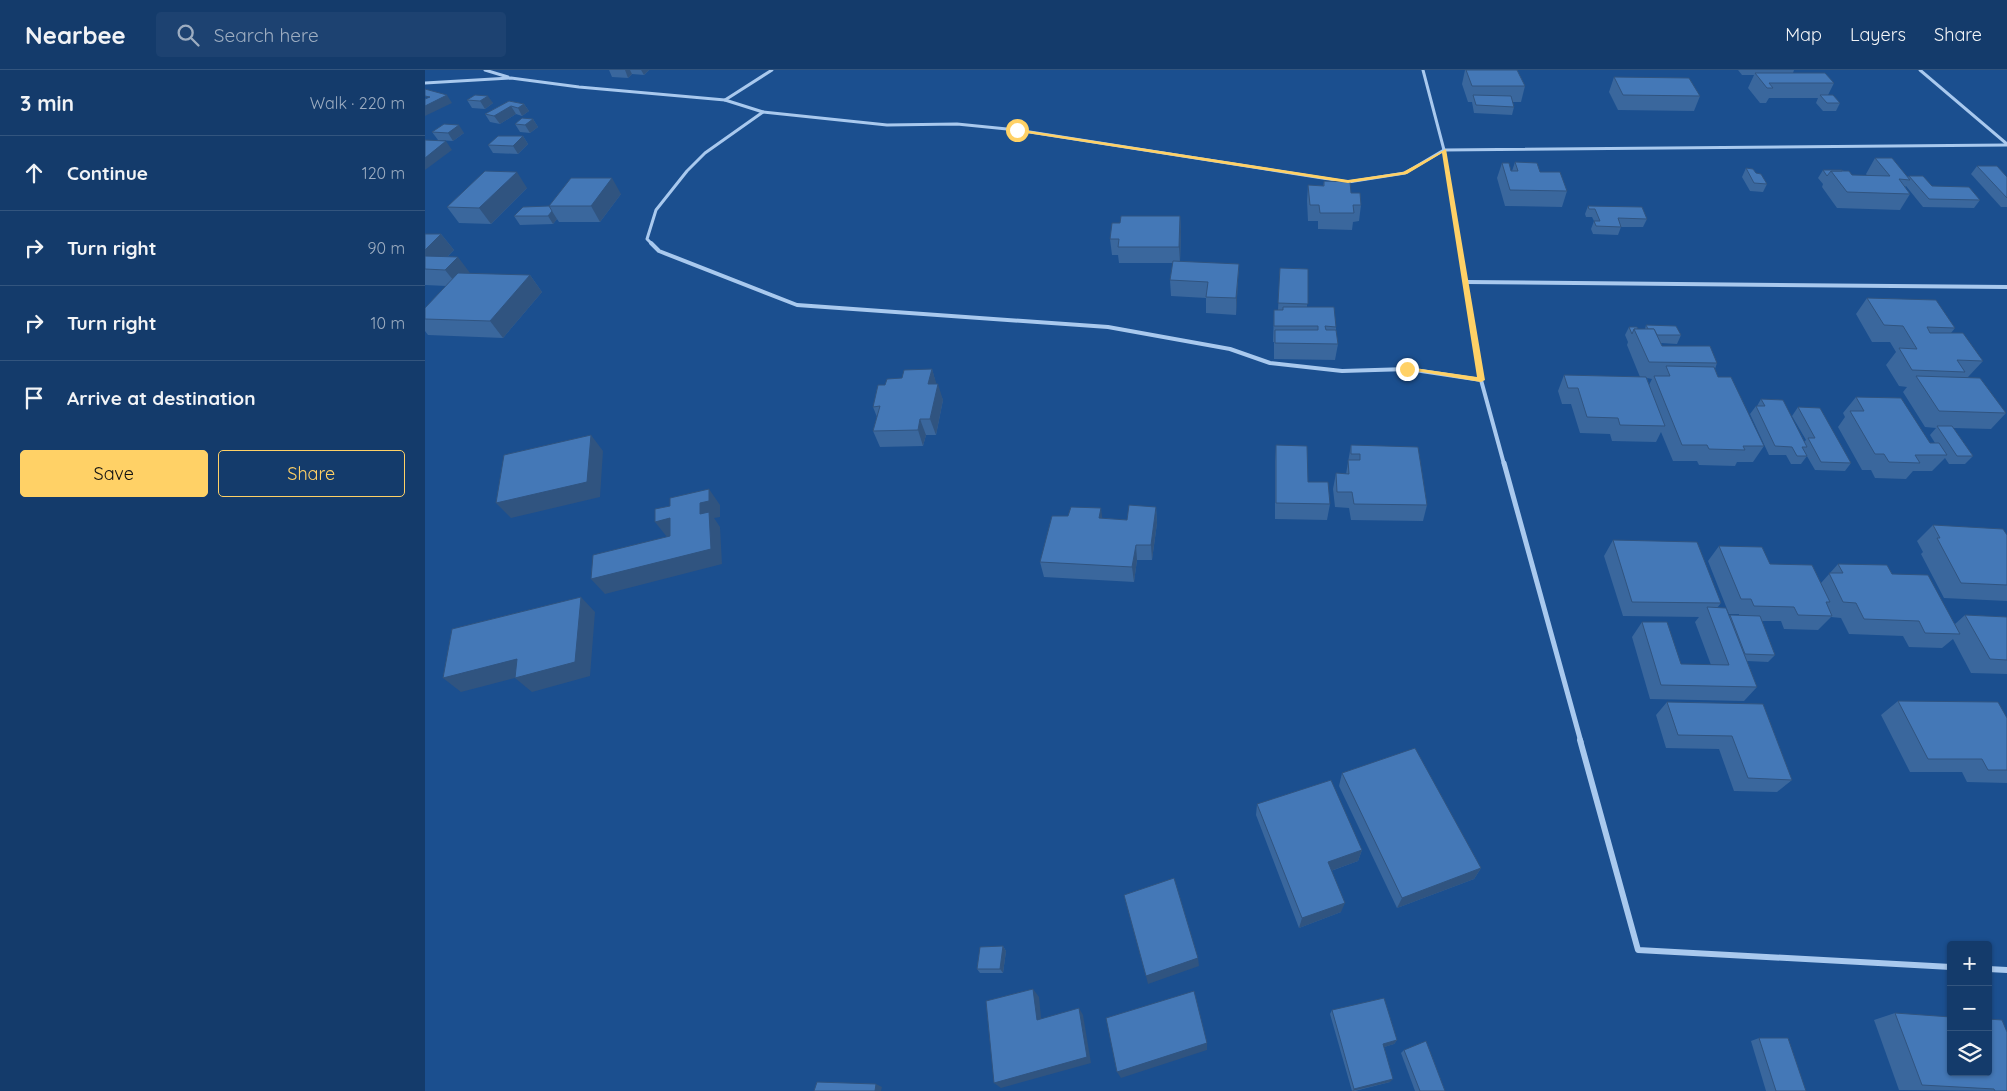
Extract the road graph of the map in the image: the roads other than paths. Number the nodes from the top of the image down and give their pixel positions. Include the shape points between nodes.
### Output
1 (485, 70) edge
2 (773, 70) edge
3 (1423, 70) edge
4 (1920, 70) edge
5 (511, 78) junction
6 (425, 83) edge
7 (725, 100) junction
8 (763, 112) junction
9 (2007, 144) edge
10 (1444, 150) junction
11 (1466, 282) junction
12 (2007, 287) edge
13 (1481, 380) junction
14 (1947, 967) edge
15 (1992, 969) edge
16 (2007, 970) edge

1 - 5 street
2 - 7 street
3 - 10 street
4 - 9 street
5 - 6 street
5 - 7 street
7 - 8 street
8 - 10 street via 887,125 957,124 1017,130 1348,182 1405,173
8 - 13 street via 705,153 657,210 647,239 659,251 797,305 1108,327 1230,349 1270,364 1342,371 1407,369
9 - 10 street
10 - 11 street
11 - 12 street
11 - 13 street
13 - 14 street via 1638,950
15 - 16 street

